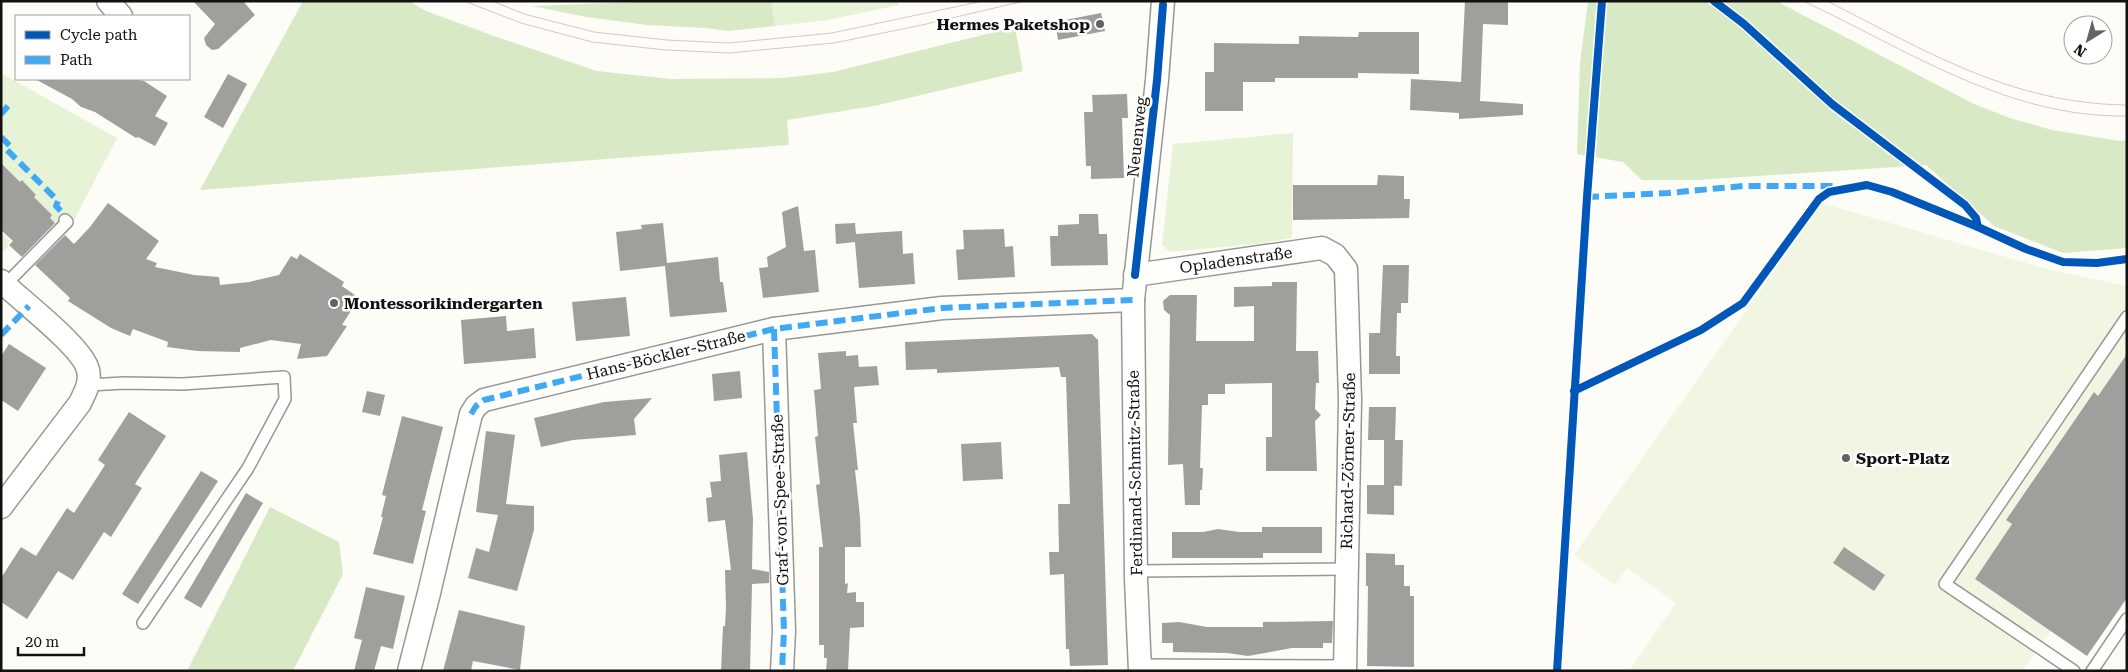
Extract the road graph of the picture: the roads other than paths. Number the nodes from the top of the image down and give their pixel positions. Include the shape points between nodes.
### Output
1 (1168, 2) edge
2 (65, 220) dead end
3 (1335, 255) joint
4 (1135, 275) junction
5 (3, 283) edge
6 (1133, 300) junction
7 (2127, 316) edge
8 (774, 329) junction
9 (89, 385) junction
10 (1, 507) edge
11 (1347, 570) junction
12 (1136, 571) junction
13 (2127, 620) edge
14 (143, 623) dead end
15 (1140, 668) edge
16 (1345, 668) edge
17 (409, 671) edge
18 (782, 671) edge
19 (2074, 671) edge
20 (2092, 671) edge

1 - 4 street, Neuenweg
2 - 5 lane via 67,222
3 - 4 street, Opladenstraße via 1322,248
3 - 11 street, Richard-Zörner-Straße via 1346,269 1349,327
4 - 6 street, Ferdinand-Schmitz-Straße
5 - 9 street via 78,353 88,369
6 - 8 street, Hans-Böckler-Straße via 942,308
6 - 12 street, Ferdinand-Schmitz-Straße
7 - 19 lane via 1945,584
8 - 17 street, Hans-Böckler-Straße via 484,400 476,406 471,414
8 - 18 street, Graf-von-Spee-Straße via 784,631
9 - 10 street via 80,403
9 - 14 lane via 183,384 284,377 285,399 248,468
11 - 12 lane
11 - 16 street, Richard-Zörner-Straße
12 - 15 street, Ferdinand-Schmitz-Straße
13 - 20 lane
15 - 16 lane

